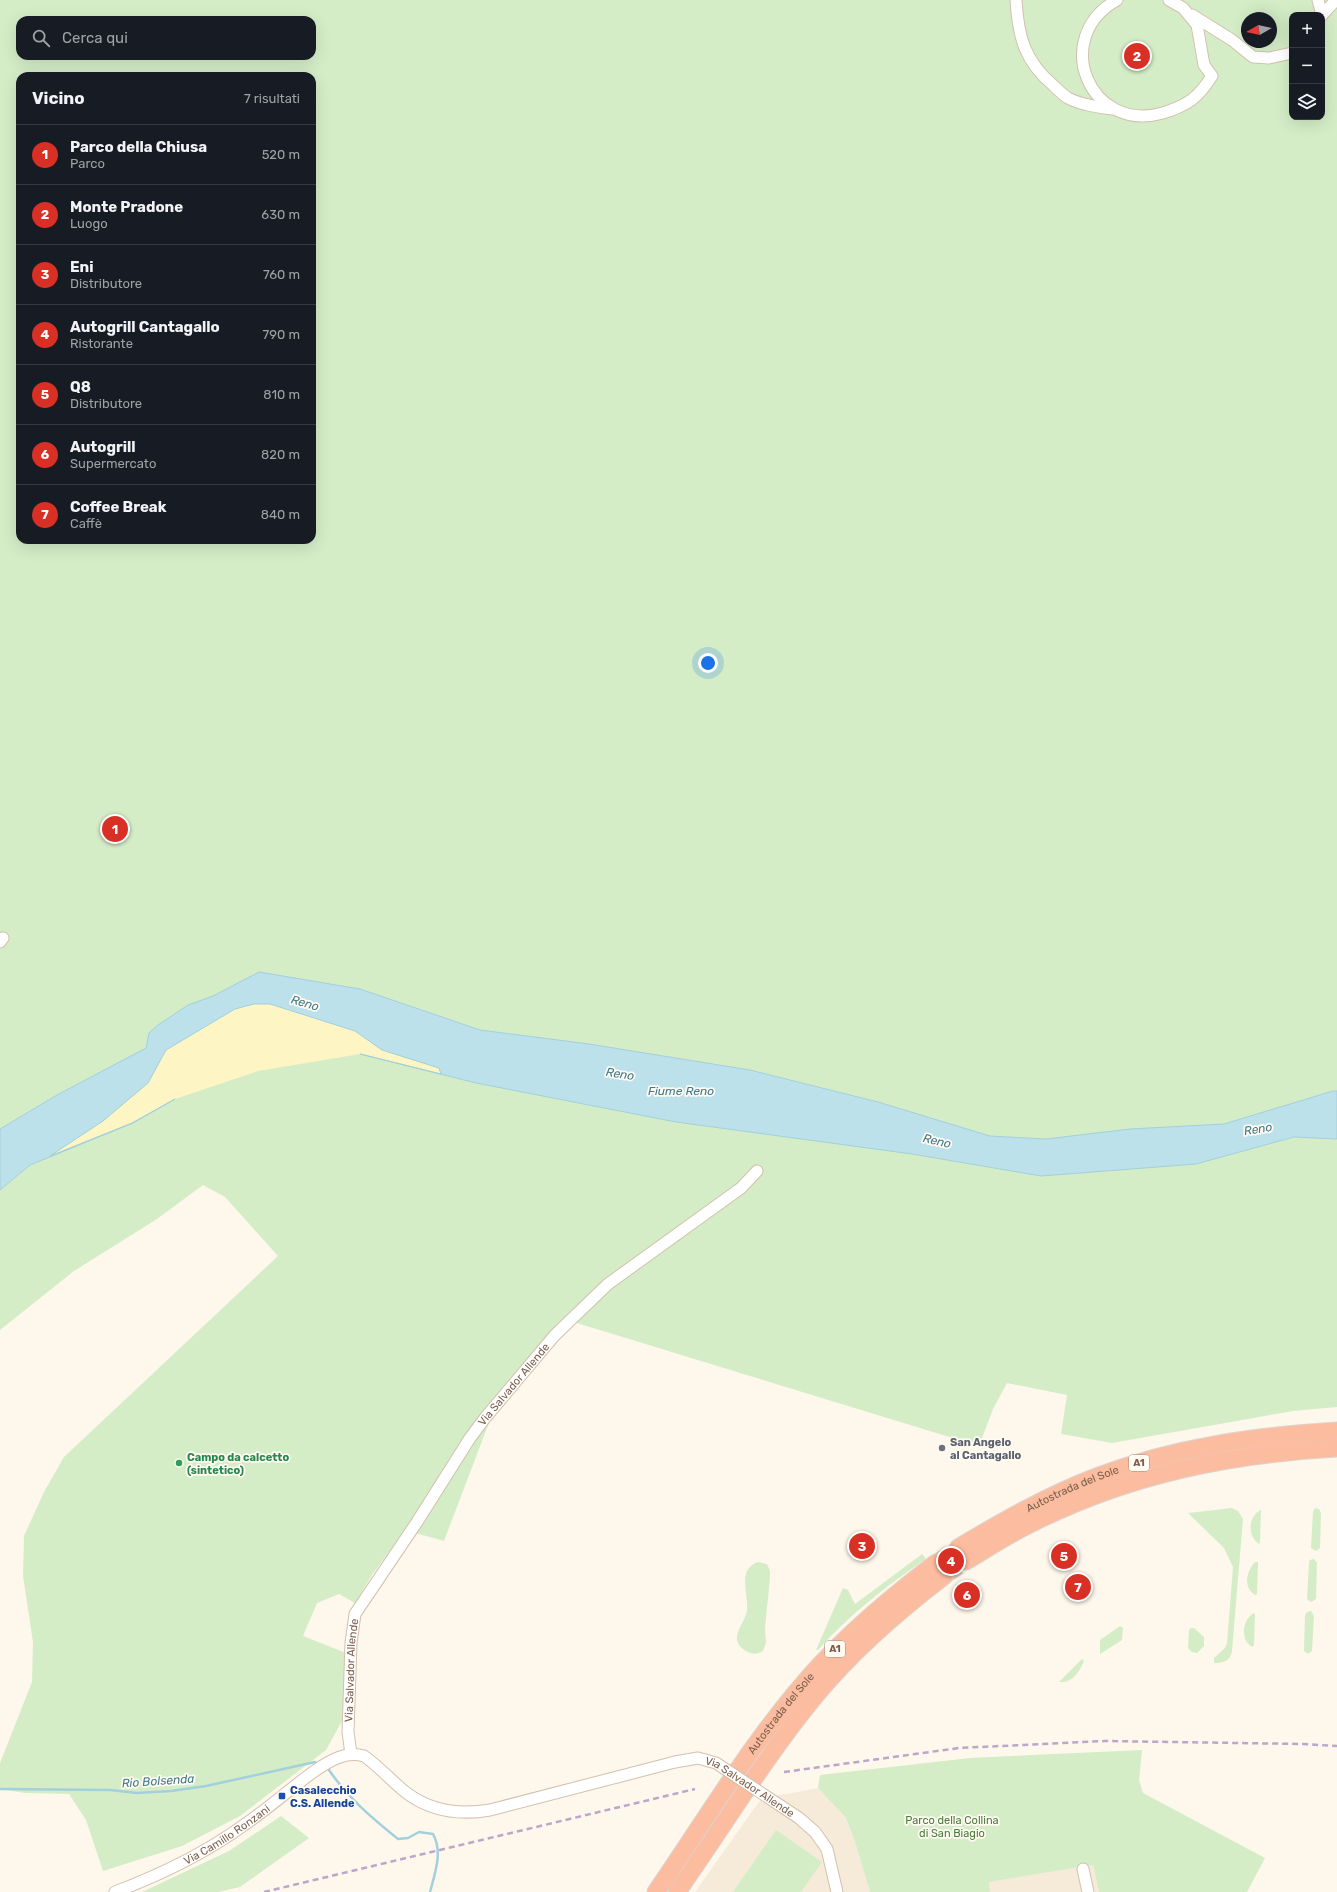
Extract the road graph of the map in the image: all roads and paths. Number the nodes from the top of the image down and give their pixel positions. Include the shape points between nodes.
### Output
1 (1016, 0) edge
2 (1117, 0) edge
3 (1169, 0) edge
4 (1318, 0) edge
5 (1336, 0) edge
6 (1183, 8) junction
7 (1289, 54) edge
8 (1113, 109) junction
9 (757, 1171) dead end
10 (1337, 1431) edge
11 (1337, 1448) edge
12 (351, 1754) junction
13 (1083, 1877) dead end
14 (115, 1892) edge
15 (656, 1892) edge
16 (677, 1892) edge
17 (837, 1892) edge
18 (1088, 1892) edge

1 - 8 street via 1018,25 1029,60 1043,77 1068,98 1091,106
2 - 8 street via 1105,7 1090,23 1083,42 1082,62 1087,81 1098,97
3 - 6 street
4 - 5 street via 1322,15
6 - 7 street via 1253,56 1269,58
6 - 8 street via 1197,25 1204,64 1212,76 1206,85 1190,102 1151,116 1131,116
9 - 12 street, Via Salvador Allende via 741,1188 608,1284 555,1335 470,1438 355,1614 351,1643 348,1732
10 - 11 highway, Autostrada del Sole / A1 via 1232,1441 1148,1460 1099,1476 1031,1507 962,1555 1072,1505 1163,1473 1230,1458
12 - 14 street, Via Camillo Ronzani via 328,1762 244,1826 171,1870
12 - 17 street, Via Salvador Allende, bridge via 364,1756 417,1800 456,1813 490,1810 675,1762 698,1758 706,1760 724,1768 799,1818 815,1832 827,1849
13 - 18 street
15 - 16 highway, Autostrada del Sole / A1 via 759,1740 820,1665 873,1613 940,1569 847,1660 816,1695 763,1765

